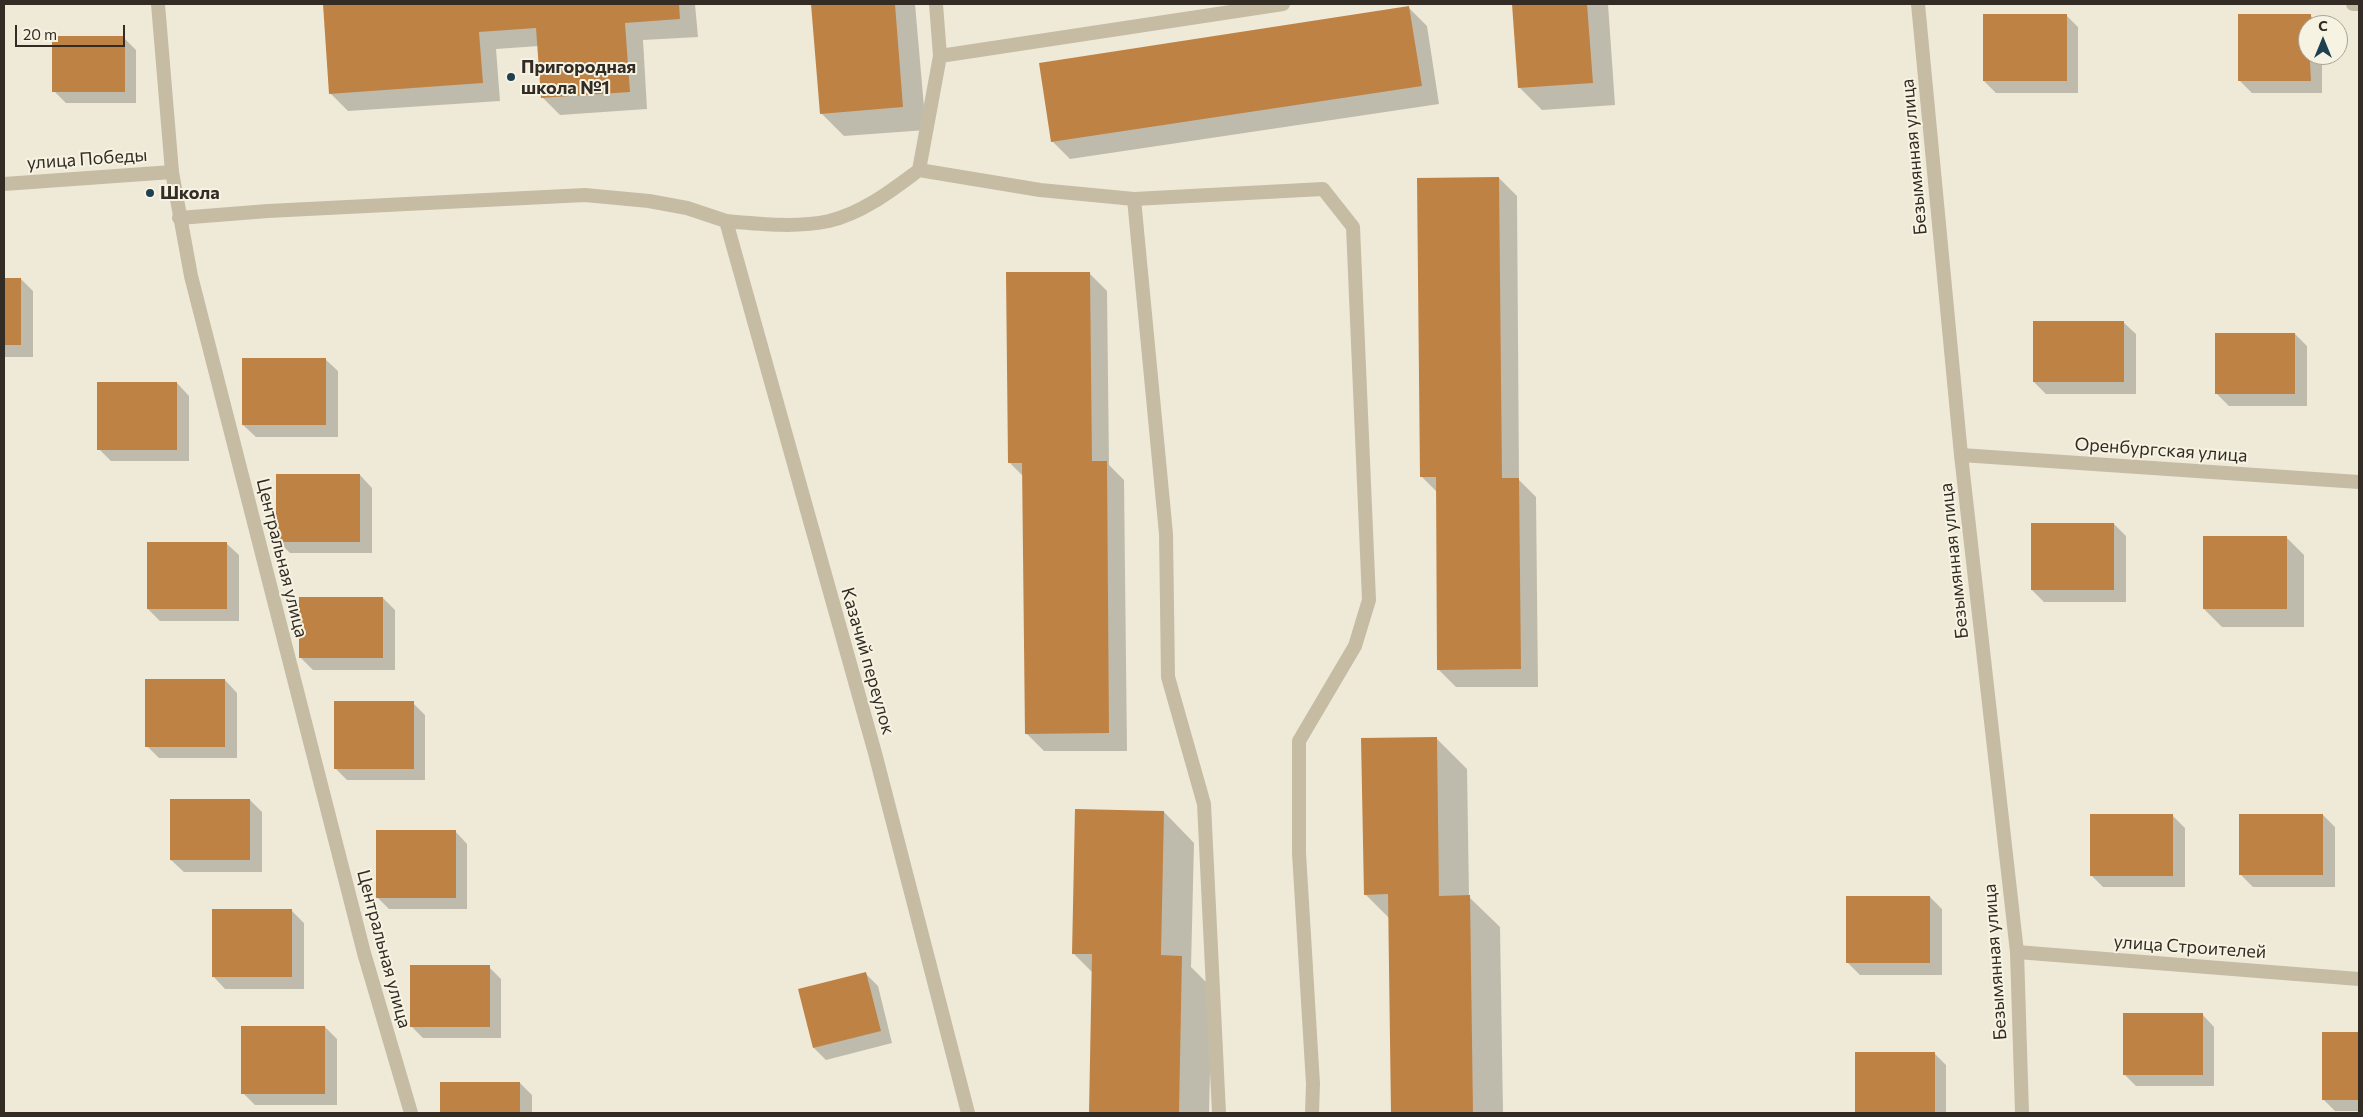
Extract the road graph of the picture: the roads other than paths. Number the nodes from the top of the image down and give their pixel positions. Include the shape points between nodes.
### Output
1 (158, 4) edge
2 (936, 4) edge
3 (1283, 4) edge
4 (1918, 4) edge
5 (2353, 4) edge
6 (2359, 4) edge
7 (940, 56) junction
8 (920, 170) junction
9 (172, 172) junction
10 (4, 184) edge
11 (1134, 198) junction
12 (179, 218) junction
13 (726, 221) junction
14 (1961, 455) junction
15 (2359, 482) edge
16 (2017, 952) junction
17 (2359, 979) edge
18 (411, 1113) edge
19 (968, 1113) edge
20 (1220, 1113) edge
21 (1312, 1113) edge
22 (2022, 1113) edge

1 - 9 street, Центральная улица
2 - 7 street
3 - 7 street
4 - 14 street, Безымянная улица
5 - 6 street
7 - 8 street
8 - 11 street via 1040,190
8 - 13 street via 874,202 830,221 776,225
9 - 10 street, улица Победы
9 - 12 street, Центральная улица
11 - 20 street via 1166,534 1168,677 1204,804
11 - 21 street via 1323,189 1353,227 1369,600 1355,646 1299,741 1299,853
12 - 13 street via 585,196 649,201 687,208
12 - 18 street, Центральная улица via 191,276 362,943
13 - 19 street, Казачий переулок via 874,753
14 - 15 street, Оренбургская улица
14 - 16 street, Безымянная улица
16 - 17 street, улица Строителей
16 - 22 street, Безымянная улица

